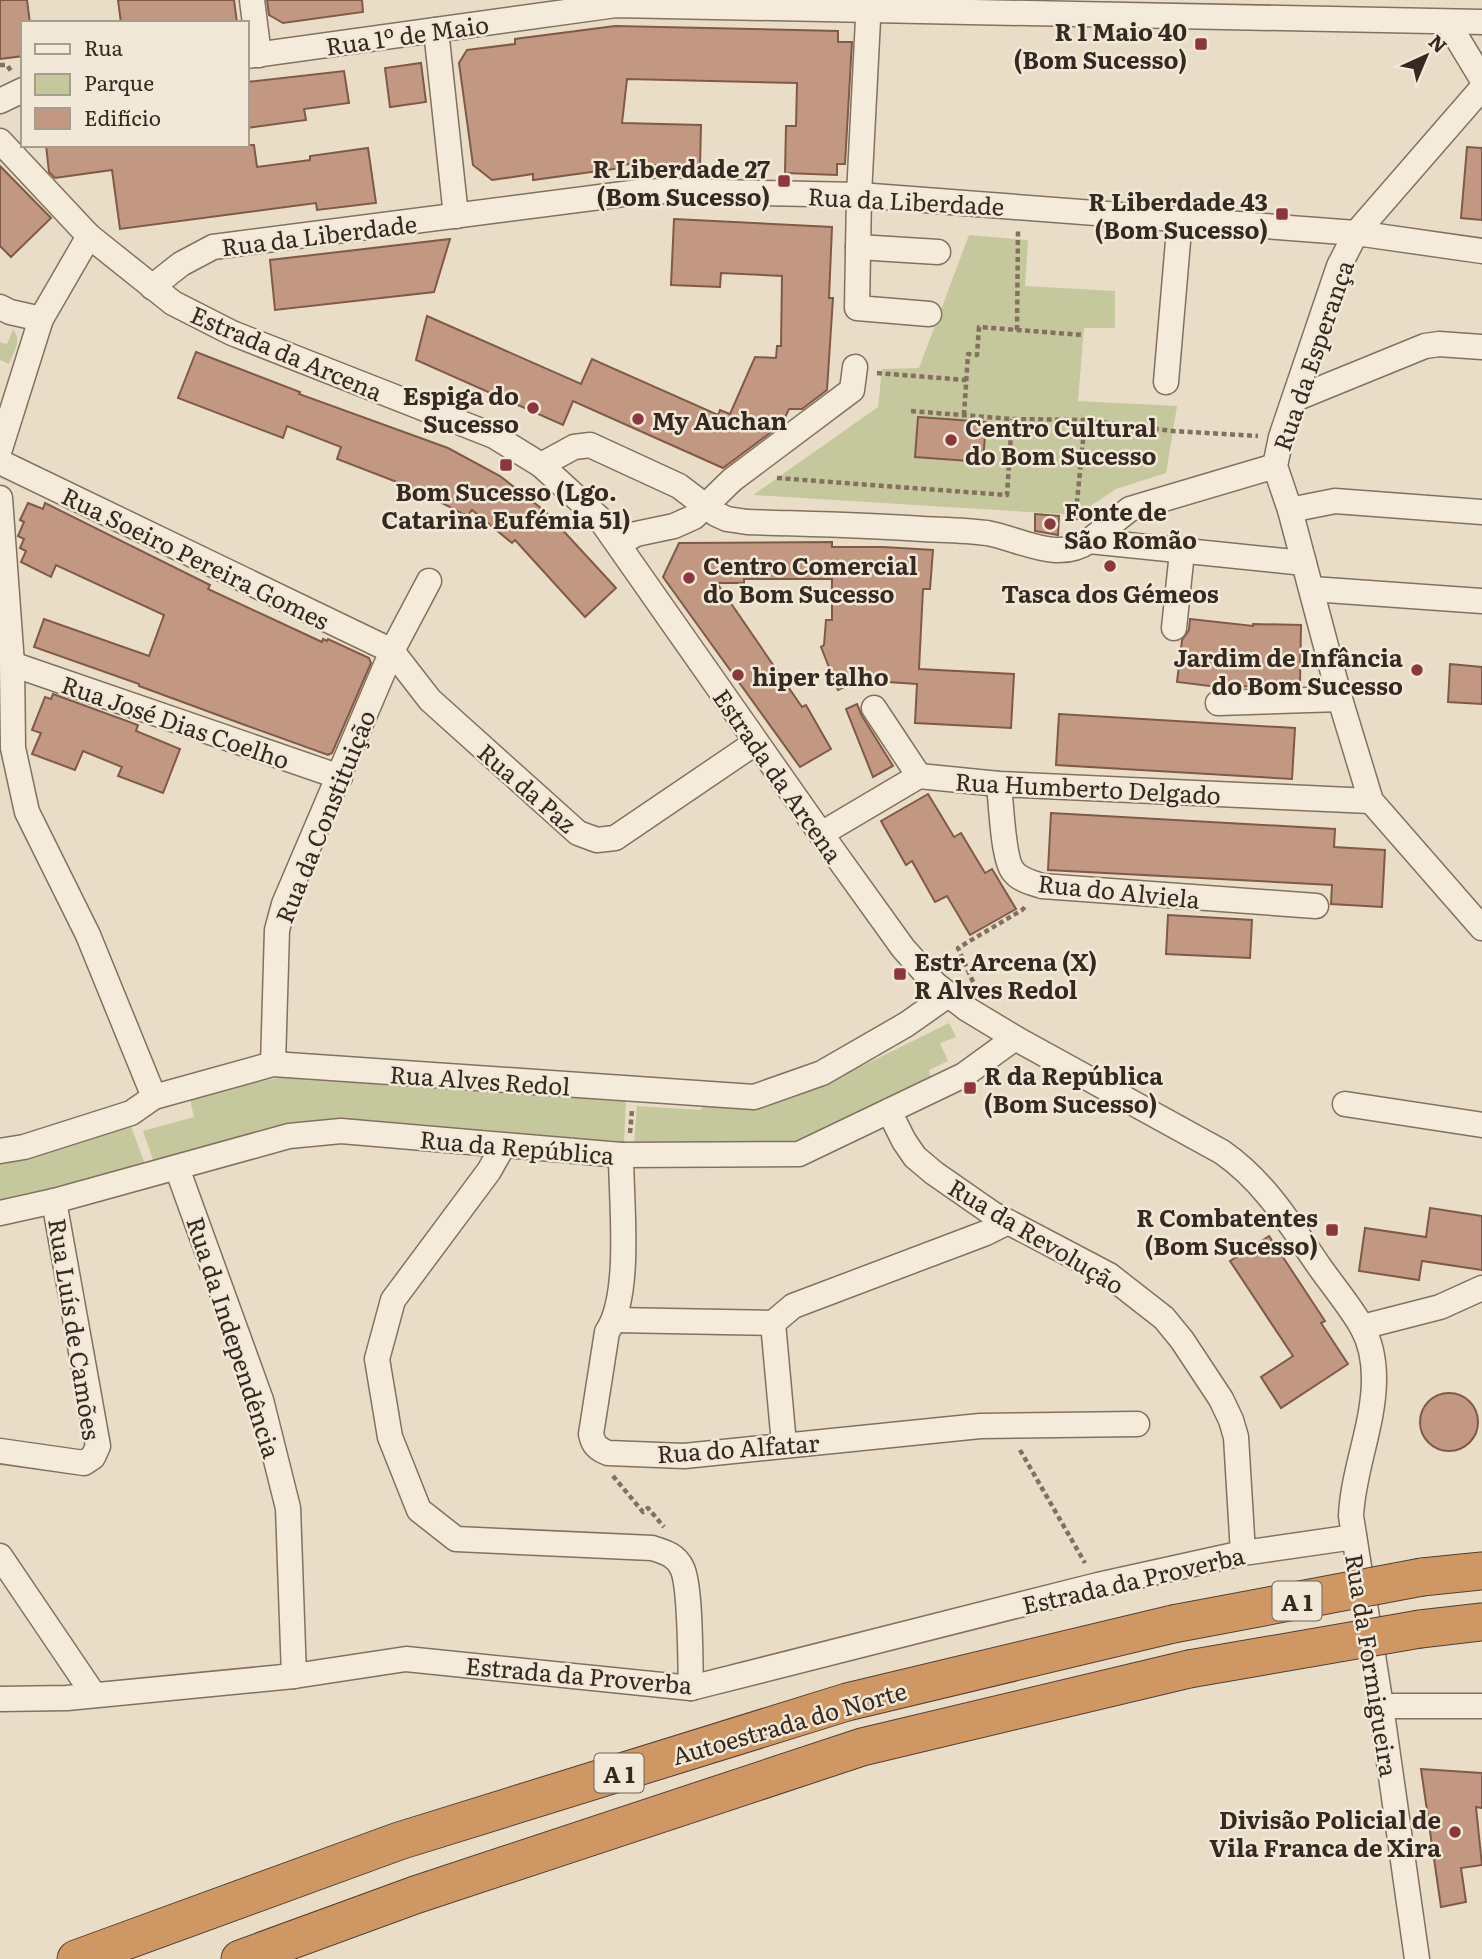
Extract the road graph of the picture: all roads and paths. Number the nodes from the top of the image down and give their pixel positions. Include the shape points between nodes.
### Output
1 (252, 0) edge
2 (869, 5) edge
3 (1482, 22) edge
4 (1448, 23) junction
5 (436, 30) junction
6 (253, 55) edge
7 (1482, 79) edge
8 (1482, 88) edge
9 (21, 91) edge
10 (0, 101) edge
11 (0, 141) edge
12 (859, 195) junction
13 (1018, 206) junction
14 (456, 216) junction
15 (1180, 218) junction
16 (1356, 233) junction
17 (89, 236) junction
18 (858, 247) junction
19 (1482, 251) edge
20 (938, 253) dead end
21 (152, 287) junction
22 (0, 307) edge
23 (929, 314) dead end
24 (41, 319) junction
25 (1482, 329) edge
26 (1017, 330) junction
27 (1083, 335) dead end
28 (1472, 345) edge
29 (854, 369) joint
30 (966, 380) junction
31 (1166, 382) dead end
32 (1295, 399) junction
33 (911, 411) dead end
34 (964, 415) junction
35 (1012, 419) junction
36 (1085, 420) junction
37 (1281, 437) junction
38 (0, 449) edge
39 (764, 456) junction
40 (0, 462) edge
41 (541, 465) junction
42 (1275, 466) junction
43 (0, 498) edge
44 (705, 506) junction
45 (1290, 510) junction
46 (1482, 512) edge
47 (1087, 543) junction
48 (619, 544) junction
49 (1182, 552) junction
50 (1304, 563) junction
51 (429, 581) dead end
52 (1312, 589) junction
53 (1482, 601) edge
54 (1174, 628) dead end
55 (392, 652) junction
56 (12, 664) junction
57 (1340, 699) junction
58 (1218, 703) dead end
59 (874, 708) dead end
60 (755, 743) junction
61 (919, 776) junction
62 (340, 777) junction
63 (999, 784) junction
64 (1371, 801) junction
65 (821, 834) junction
66 (1042, 886) junction
67 (1316, 906) dead end
68 (1482, 928) edge
69 (958, 1002) junction
70 (1015, 1038) junction
71 (273, 1064) junction
72 (633, 1090) junction
73 (154, 1097) junction
74 (1345, 1104) dead end
75 (889, 1111) junction
76 (1482, 1125) edge
77 (503, 1146) junction
78 (0, 1151) edge
79 (625, 1155) junction
80 (177, 1168) junction
81 (54, 1201) junction
82 (0, 1213) edge
83 (1008, 1222) junction
84 (1482, 1288) edge
85 (614, 1320) junction
86 (773, 1323) junction
87 (1362, 1327) junction
88 (1137, 1424) dead end
89 (1006, 1426) junction
90 (784, 1444) junction
91 (0, 1451) edge
92 (607, 1470) dead end
93 (666, 1529) dead end
94 (1354, 1536) junction
95 (1243, 1553) junction
96 (0, 1556) edge
97 (1482, 1571) edge
98 (1098, 1586) junction
99 (1482, 1622) edge
100 (294, 1676) junction
101 (691, 1688) junction
102 (94, 1695) junction
103 (0, 1699) edge
104 (1381, 1706) junction
105 (1482, 1706) edge
106 (75, 1959) edge
107 (240, 1959) edge
108 (1417, 1959) edge

1 - 6 street
2 - 4 street, Rua 1º de Maio
2 - 5 street, Rua 1º de Maio via 616,5
2 - 12 street
3 - 4 street, Rua 1º de Maio
4 - 7 street
5 - 6 street, Rua 1º de Maio
5 - 14 street
8 - 16 street, Rua da Esperança
9 - 10 street
11 - 17 street, Estrada da Arcena
12 - 13 street, Rua da Liberdade
12 - 14 street, Rua da Liberdade via 639,192
12 - 18 street
13 - 15 street, Rua da Liberdade
13 - 26 path
14 - 21 street, Rua da Liberdade via 213,247
15 - 16 street, Rua da Liberdade
15 - 31 street
16 - 19 street, Rua da Liberdade
16 - 32 street, Rua da Esperança via 1339,266
17 - 21 street, Estrada da Arcena
17 - 24 street
18 - 20 street
18 - 23 street via 857,308
21 - 41 street, Estrada da Arcena via 232,334 494,436
22 - 24 street
24 - 38 street
25 - 28 street
26 - 27 path
26 - 30 path via 979,327 976,355 968,354
28 - 32 street via 1425,346
29 - 30 path
29 - 39 street via 852,390
30 - 34 path
32 - 37 street, Rua da Esperança
33 - 34 path
34 - 35 path
35 - 36 path
35 - 39 path via 1007,495 776,478
36 - 37 path
36 - 47 path via 1076,512
37 - 42 street, Rua da Esperança
39 - 44 street
40 - 55 street, Rua Soeiro Pereira Gomes
41 - 44 street via 574,447 590,445 679,486
41 - 48 street, Estrada da Arcena via 600,519
42 - 45 street, Rua da Esperança
42 - 47 street via 1130,509
43 - 56 street
44 - 47 street via 727,519 747,522 988,533 1027,546 1060,550
44 - 48 street via 685,522 650,529
45 - 46 street via 1335,501
45 - 50 street, Rua da Esperança
47 - 49 street
48 - 60 street, Estrada da Arcena
49 - 50 street
49 - 54 street
50 - 52 street, Rua da Esperança
51 - 55 street, Rua da Constituição
52 - 53 street
52 - 57 street, Rua da Esperança
55 - 60 street, Rua da Paz via 430,700 578,834 597,840 615,838
55 - 62 street, Rua da Constituição
56 - 62 street, Rua José Dias Coelho
56 - 73 street via 13,748 27,812 88,935
57 - 58 street
57 - 64 street, Rua da Esperança
59 - 61 street
60 - 65 street, Estrada da Arcena
61 - 63 street, Rua Humberto Delgado
61 - 65 street, Rua Humberto Delgado
62 - 71 street, Rua da Constituição via 277,930
63 - 64 street, Rua Humberto Delgado
63 - 66 street, Rua do Alviela via 1007,856 1013,871
64 - 68 street, Rua da Esperança
65 - 69 street, Estrada da Arcena via 903,948
66 - 67 street, Rua do Alviela
66 - 69 path via 1022,910 958,948 975,986
69 - 70 street, Estrada da Arcena
69 - 72 street, Rua Alves Redol via 907,1024 822,1073 754,1097
70 - 75 street, Rua da República via 964,1075
70 - 87 street, Estrada da Arcena via 1177,1126 1248,1172
71 - 72 street, Rua Alves Redol
71 - 73 street, Rua Alves Redol
72 - 79 path
73 - 78 street, Rua Alves Redol via 131,1113
74 - 76 street
75 - 79 street, Rua da República via 799,1154
75 - 83 street, Rua da Revolução via 915,1157
77 - 79 street, Rua da República
77 - 80 street, Rua da República via 313,1132
77 - 101 street via 393,1300 377,1359 390,1437 419,1510 456,1539 652,1548 675,1558 686,1577
79 - 85 street, Rua do Alfatar via 622,1289
80 - 81 street, Rua da República
80 - 100 street, Rua da Independência via 261,1400 288,1508
81 - 82 street, Rua da República
81 - 91 street, Rua Luís de Camões via 98,1446 84,1463
83 - 86 street via 793,1306
83 - 95 street, Rua da Revolução via 1109,1275 1164,1318 1182,1340 1231,1420 1236,1437
84 - 87 street via 1440,1307
85 - 86 street
85 - 90 street, Rua do Alfatar via 607,1332 591,1434 601,1450 684,1456
86 - 90 street
87 - 94 street, Estrada da Arcena via 1374,1362 1374,1382 1352,1498
88 - 89 street, Rua do Alfatar
89 - 90 street, Rua do Alfatar
89 - 98 path
92 - 93 path via 643,1512 648,1508
94 - 95 street, Estrada da Proverba
94 - 104 street, Rua da Formigueira
95 - 98 street, Estrada da Proverba
96 - 102 street
97 - 106 highway, Autoestrada do Norte / A 1, bridge via 1422,1577 1173,1624 847,1702 399,1841
98 - 101 street, Estrada da Proverba
99 - 107 highway, Autoestrada do Norte / A 1, bridge via 1189,1670 862,1747 415,1895
100 - 101 street, Estrada da Proverba via 406,1659
100 - 102 street, Estrada da Proverba
102 - 103 street, Estrada da Proverba
104 - 105 street
104 - 108 street, Rua da Formigueira

